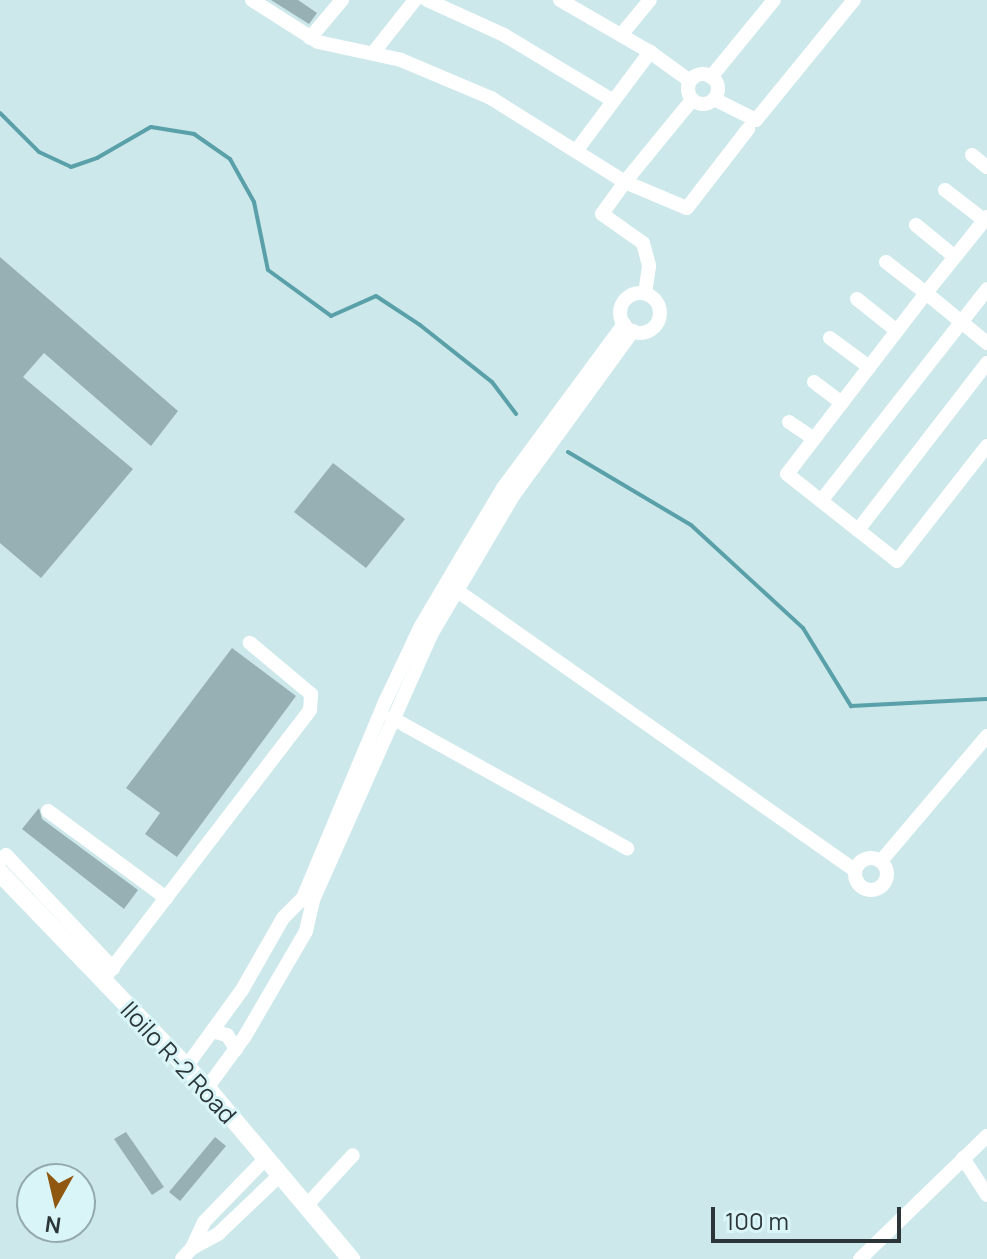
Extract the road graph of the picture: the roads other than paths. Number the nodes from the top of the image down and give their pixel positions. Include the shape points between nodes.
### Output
1 (342, 0) edge
2 (415, 0) edge
3 (427, 0) edge
4 (650, 0) edge
5 (774, 0) edge
6 (854, 0) edge
7 (259, 2) edge
8 (569, 2) edge
9 (621, 35) junction
10 (310, 38) junction
11 (650, 52) junction
12 (373, 53) junction
13 (711, 77) junction
14 (690, 81) junction
15 (714, 99) junction
16 (612, 100) junction
17 (692, 100) junction
18 (748, 129) dead end
19 (576, 151) junction
20 (972, 155) dead end
21 (987, 167) edge
22 (625, 182) junction
23 (945, 190) dead end
24 (986, 219) edge
25 (916, 225) dead end
26 (955, 257) junction
27 (886, 262) dead end
28 (987, 289) edge
29 (645, 293) junction
30 (926, 293) junction
31 (857, 299) dead end
32 (961, 322) junction
33 (628, 328) junction
34 (897, 331) junction
35 (830, 338) dead end
36 (987, 343) edge
37 (987, 363) edge
38 (869, 367) junction
39 (814, 382) dead end
40 (842, 403) junction
41 (789, 422) dead end
42 (814, 439) junction
43 (987, 446) edge
44 (821, 501) junction
45 (858, 530) junction
46 (452, 587) junction
47 (250, 643) dead end
48 (392, 708) junction
49 (987, 736) edge
50 (48, 811) dead end
51 (627, 848) dead end
52 (328, 851) junction
53 (0, 861) edge
54 (881, 861) junction
55 (855, 870) junction
56 (0, 873) edge
57 (166, 898) junction
58 (283, 918) junction
59 (306, 931) junction
60 (108, 974) junction
61 (242, 990) junction
62 (264, 1005) junction
63 (212, 1031) junction
64 (236, 1049) junction
65 (186, 1067) junction
66 (207, 1088) junction
67 (987, 1136) edge
68 (353, 1155) dead end
69 (266, 1158) junction
70 (963, 1158) junction
71 (280, 1175) junction
72 (987, 1195) edge
73 (306, 1206) junction
74 (192, 1255) edge
75 (351, 1259) edge
76 (860, 1259) edge

1 - 10 street
2 - 12 street
3 - 16 street via 504,35
4 - 9 street
5 - 13 street
6 - 15 street via 756,120
7 - 10 street
8 - 9 street
9 - 11 street
10 - 12 street
11 - 14 street
11 - 16 street
12 - 19 street via 491,98
13 - 14 street
13 - 15 street via 718,90
14 - 17 street
15 - 17 street via 705,104
16 - 19 street
17 - 22 street
18 - 22 street via 687,208
19 - 22 street
20 - 21 street
22 - 29 street via 602,214 643,243 649,266
23 - 24 street
24 - 26 street
25 - 26 street
26 - 30 street
27 - 30 street
28 - 32 street
29 - 33 street via 632,294 622,304
29 - 33 street via 656,300 660,319 652,329
30 - 32 street
30 - 34 street
31 - 34 street
32 - 36 street
32 - 44 street
33 - 46 street via 508,492
34 - 38 street
35 - 38 street
37 - 45 street
38 - 40 street
39 - 40 street
40 - 42 street
41 - 42 street
42 - 44 street via 787,474
43 - 45 street via 897,561
44 - 45 street
46 - 48 street
46 - 55 street
47 - 57 street via 311,694 310,710
48 - 51 street
48 - 52 street
49 - 54 street
50 - 57 street
52 - 58 street via 303,898
52 - 59 street
53 - 60 street via 6,855
54 - 55 street via 867,858
54 - 55 street via 887,878 874,890 861,886
56 - 60 main road, Iloilo R-2 Road
57 - 60 street
58 - 59 street
58 - 61 street
59 - 62 street
60 - 65 main road, Iloilo R-2 Road
61 - 62 street
61 - 63 street
62 - 64 street
63 - 64 street via 227,1035
63 - 65 street
64 - 66 street
65 - 66 main road, Iloilo R-2 Road
66 - 69 main road, Iloilo R-2 Road
67 - 70 street
68 - 73 street
69 - 71 main road, Iloilo R-2 Road
69 - 74 street via 204,1222
70 - 72 street
70 - 76 street
71 - 73 main road, Iloilo R-2 Road
71 - 74 street
73 - 75 main road, Iloilo R-2 Road

